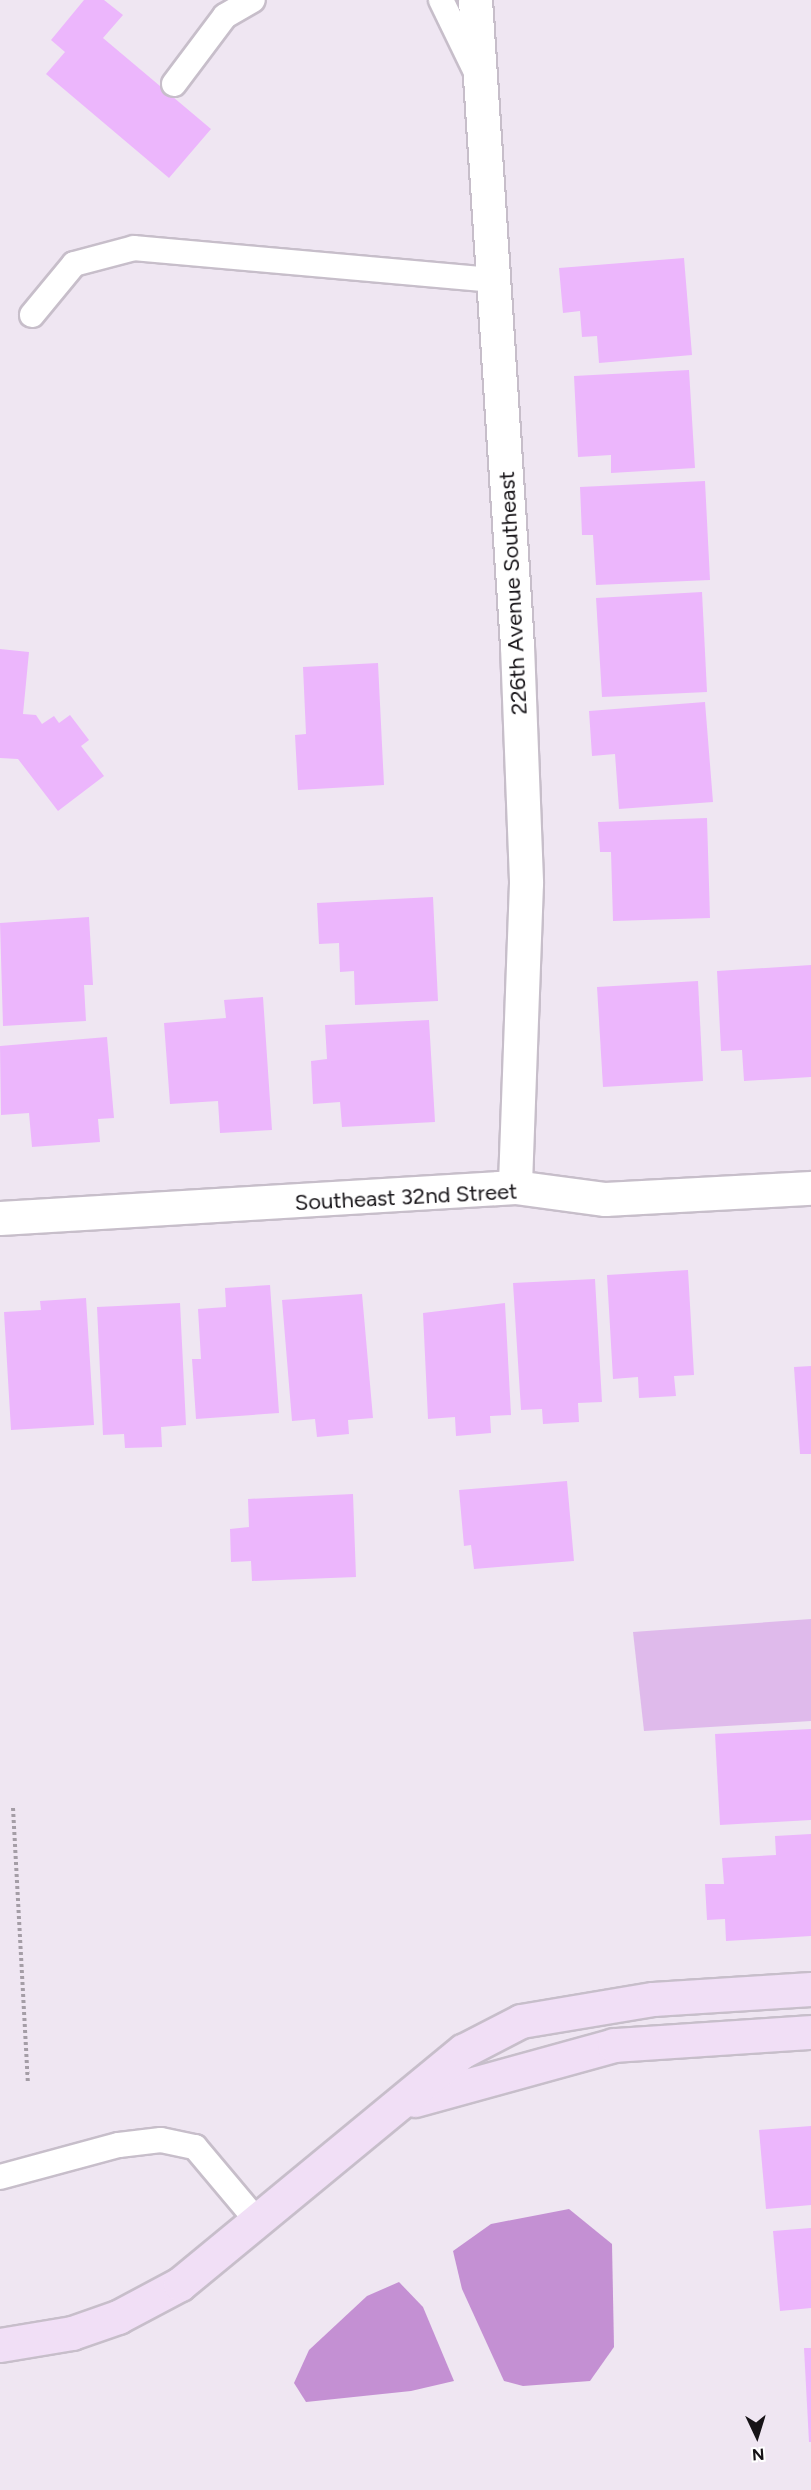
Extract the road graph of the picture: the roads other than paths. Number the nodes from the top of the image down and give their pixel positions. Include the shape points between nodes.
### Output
1 (253, 0) edge
2 (441, 0) edge
3 (475, 0) edge
4 (482, 82) junction
5 (174, 84) dead end
6 (494, 280) junction
7 (32, 315) dead end
8 (515, 1187) junction
9 (811, 1188) edge
10 (0, 1218) edge
11 (811, 1989) edge
12 (811, 2032) edge
13 (402, 2104) junction
14 (0, 2177) edge
15 (258, 2222) junction
16 (0, 2345) edge

1 - 5 lane via 225,16
2 - 4 lane
3 - 4 street, 226th Avenue Southeast
4 - 6 street, 226th Avenue Southeast
6 - 7 lane via 134,248 74,264
6 - 8 street, 226th Avenue Southeast via 517,646 526,883
8 - 9 street, Southeast 32nd Street via 605,1199
8 - 10 street, Southeast 32nd Street
11 - 13 street via 642,2000 521,2021 463,2050
12 - 13 street via 614,2045
13 - 15 street
14 - 15 lane via 119,2145 161,2140 195,2147
15 - 16 street via 180,2284 118,2317 72,2333

